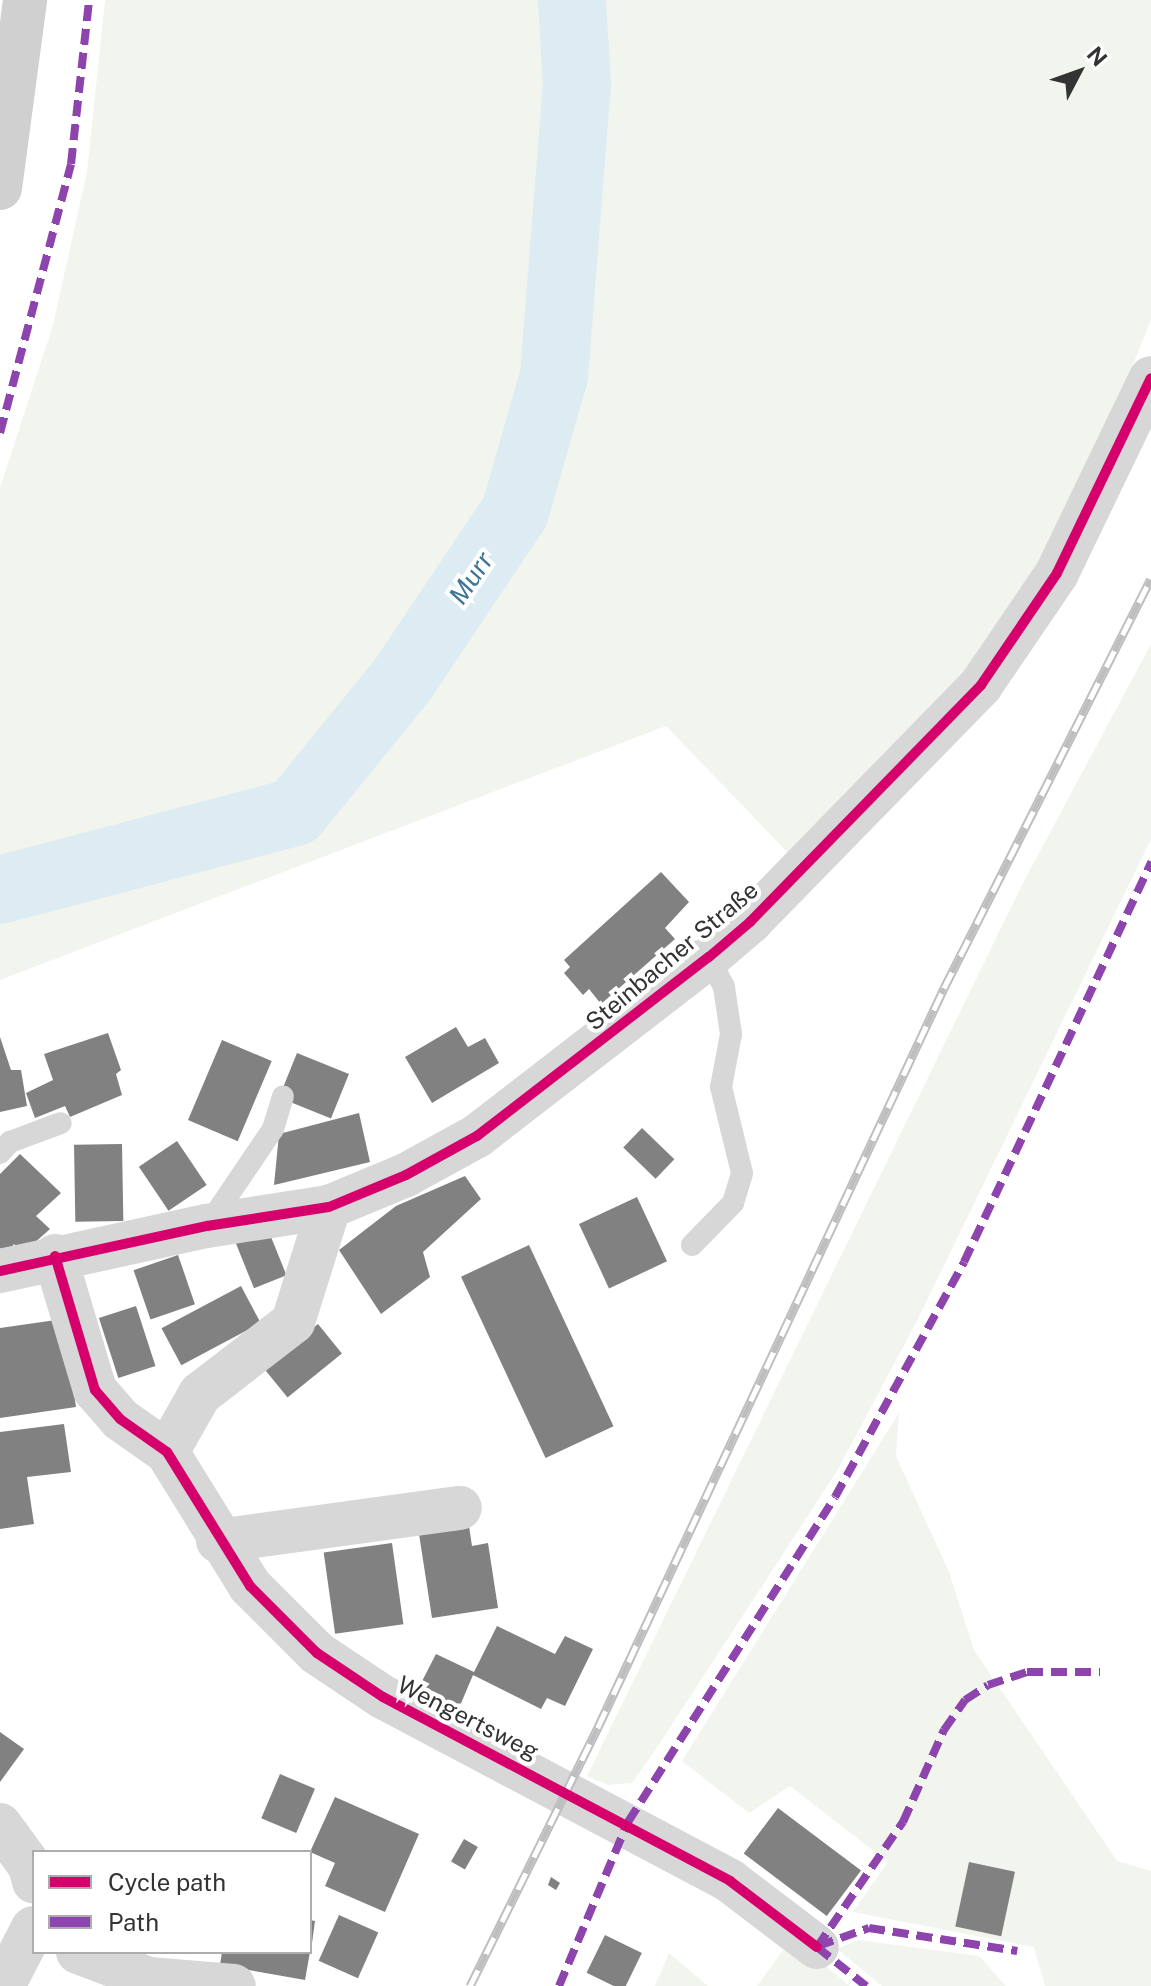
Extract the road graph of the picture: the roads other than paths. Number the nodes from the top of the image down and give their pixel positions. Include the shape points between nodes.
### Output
1 (25, 0) edge
2 (0, 188) edge
3 (1151, 378) edge
4 (709, 957) junction
5 (283, 1097) dead end
6 (61, 1123) dead end
7 (0, 1153) edge
8 (329, 1207) junction
9 (207, 1226) junction
10 (692, 1245) dead end
11 (55, 1256) junction
12 (0, 1271) edge
13 (167, 1452) junction
14 (460, 1508) dead end
15 (218, 1541) junction
16 (0, 1825) edge
17 (32, 1874) edge
18 (32, 1930) edge
19 (817, 1947) dead end
20 (83, 1954) edge
21 (3, 1986) edge
22 (234, 1986) edge

1 - 2 street
3 - 4 street, Steinbacher Straße via 1057,573 981,685 750,922
4 - 8 street, Steinbacher Straße via 477,1136 406,1175
4 - 10 lane via 724,987 731,1034 721,1087 742,1173 733,1203
5 - 9 lane via 273,1129
6 - 7 lane via 10,1142
8 - 9 street, Steinbacher Straße
8 - 13 street via 293,1322 200,1394
9 - 11 street, Steinbacher Straße
11 - 12 street, Steinbacher Straße
11 - 13 street via 95,1390 120,1419
13 - 15 street, Wengertsweg
14 - 15 street
15 - 19 street, Wengertsweg via 250,1586 317,1653 383,1697 628,1822 730,1881
16 - 17 street
18 - 21 street
20 - 22 street via 149,1979

